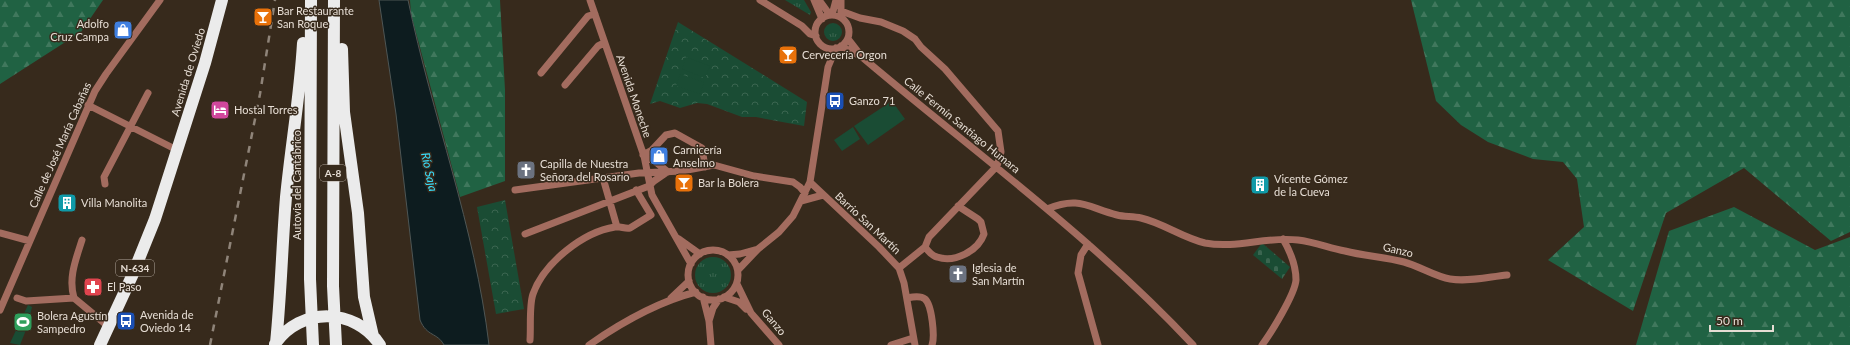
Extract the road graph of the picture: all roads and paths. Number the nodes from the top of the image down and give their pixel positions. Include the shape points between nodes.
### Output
1 (160, 0) edge
2 (222, 0) edge
3 (305, 0) edge
4 (311, 0) edge
5 (334, 0) edge
6 (341, 0) edge
7 (590, 0) edge
8 (760, 0) edge
9 (814, 0) edge
10 (819, 0) edge
11 (836, 0) edge
12 (841, 0) edge
13 (595, 14) junction
14 (841, 14) junction
15 (831, 15) junction
16 (822, 19) junction
17 (802, 26) junction
18 (816, 26) junction
19 (816, 36) junction
20 (848, 39) junction
21 (604, 43) junction
22 (826, 47) junction
23 (838, 47) junction
24 (862, 57) junction
25 (828, 64) junction
26 (541, 73) dead end
27 (565, 85) dead end
28 (148, 93) dead end
29 (88, 105) junction
30 (131, 127) junction
31 (177, 150) junction
32 (643, 156) junction
33 (657, 163) junction
34 (997, 166) junction
35 (705, 167) junction
36 (646, 169) junction
37 (668, 172) junction
38 (603, 178) junction
39 (810, 182) junction
40 (105, 184) dead end
41 (649, 186) junction
42 (515, 190) dead end
43 (636, 190) junction
44 (805, 193) junction
45 (823, 195) junction
46 (610, 201) junction
47 (801, 201) junction
48 (958, 206) junction
49 (1047, 209) junction
50 (617, 227) junction
51 (0, 233) edge
52 (525, 234) dead end
53 (678, 238) junction
54 (1284, 239) junction
55 (30, 240) junction
56 (82, 240) dead end
57 (1088, 244) junction
58 (925, 247) junction
59 (758, 249) junction
60 (700, 254) junction
61 (728, 255) junction
62 (691, 264) junction
63 (899, 268) junction
64 (738, 270) junction
65 (1507, 275) dead end
66 (689, 281) junction
67 (736, 284) junction
68 (696, 292) junction
69 (703, 297) junction
70 (17, 298) dead end
71 (74, 298) junction
72 (722, 298) junction
73 (907, 298) junction
74 (670, 299) junction
75 (0, 310) edge
76 (751, 312) junction
77 (709, 321) junction
78 (109, 327) junction
79 (376, 340) edge
80 (530, 340) dead end
81 (914, 342) edge
82 (275, 344) edge
83 (100, 345) edge
84 (313, 345) edge
85 (336, 345) edge
86 (589, 345) edge
87 (711, 345) edge
88 (779, 345) edge
89 (891, 345) edge
90 (932, 345) edge
91 (1098, 345) edge
92 (1193, 345) edge
93 (1262, 345) edge

1 - 29 street, Calle de José María Cabañas via 106,74
2 - 31 highway, Avenida de Oviedo / N-634
3 - 82 highway via 302,62 286,197 280,307
4 - 84 highway, Autovía del Cantábrico / A-8 via 310,264
5 - 85 highway, A-8 via 333,239
6 - 79 highway via 344,112 358,213 364,297
7 - 13 street, Avenida Moneche
8 - 17 street
9 - 16 street
10 - 15 street
11 - 15 street
12 - 14 street
13 - 21 street, Avenida Moneche
13 - 26 street via 588,16
14 - 15 street
14 - 20 street via 848,24
14 - 34 street via 880,22 915,39 945,69 998,132 1002,152
15 - 16 street
16 - 18 street
17 - 18 street
17 - 19 street
18 - 19 street
19 - 22 street
20 - 23 street
20 - 24 street, Calle Fermín Santiago Humara
21 - 27 street via 598,46
21 - 32 street, Avenida Moneche
22 - 23 street
22 - 25 street
23 - 24 street, Calle Fermín Santiago Humara
23 - 25 street
24 - 34 street, Calle Fermín Santiago Humara
25 - 39 street
28 - 30 street
29 - 30 street
29 - 55 street, Calle de José María Cabañas
30 - 31 street
30 - 40 street via 104,177
31 - 78 highway, Avenida de Oviedo / N-634 via 147,241
32 - 33 street
32 - 35 street via 666,136 675,133 702,148
32 - 36 street, Avenida Moneche
33 - 36 street
33 - 37 street
34 - 48 street, Barrio San Martín
34 - 49 street, Calle Fermín Santiago Humara
35 - 37 street
35 - 44 street via 714,165 754,176 793,182
36 - 37 street
36 - 38 street
36 - 41 street, Avenida Moneche
37 - 41 street
38 - 42 street
38 - 46 street
39 - 44 street
39 - 45 street, Barrio San Martín
41 - 43 street
41 - 53 street, Avenida Moneche
43 - 46 street
43 - 50 street via 651,215 630,228
44 - 47 street
45 - 47 street, Barrio San Martín
45 - 63 street, Barrio San Martín via 879,246
46 - 50 street
46 - 52 street
47 - 59 street via 779,232
48 - 58 street, Barrio San Martín via 929,237
48 - 58 street via 981,222 984,234 978,244 965,255 947,258 936,257
49 - 54 street via 1074,202 1091,205 1117,215 1140,218 1196,240 1222,245
49 - 57 street, Calle Fermín Santiago Humara
50 - 80 street via 600,231 581,241 560,255 545,271 533,295
51 - 55 street
53 - 60 street, Avenida Moneche
53 - 62 street, Avenida Moneche
54 - 65 street, Ganzo via 1317,242 1345,252 1404,262 1447,279
54 - 93 street via 1294,264 1296,281 1292,293
55 - 75 street, Calle de José María Cabañas
56 - 71 street via 73,266
57 - 91 street via 1081,255 1078,273
57 - 92 street, Calle Fermín Santiago Humara via 1161,311
58 - 63 street, Barrio San Martín
59 - 61 street
59 - 64 street
60 - 61 street via 717,250
60 - 62 street
61 - 64 street via 734,260
62 - 66 street
63 - 73 street, Barrio San Martín
64 - 67 street
66 - 68 street
66 - 74 street
67 - 72 street
67 - 76 street, Ganzo
68 - 69 street
68 - 74 street
69 - 72 street
69 - 77 street
70 - 71 street via 26,301
71 - 78 street
72 - 76 street, Ganzo via 739,302
72 - 77 street via 713,308
73 - 81 street, Barrio San Martín
73 - 90 street via 920,297 929,305 934,338
74 - 86 street via 626,321
76 - 88 street, Ganzo
77 - 87 street
78 - 83 highway, Avenida de Oviedo / N-634
79 - 82 highway via 361,326 346,319 326,316 307,319 292,326
81 - 89 street

